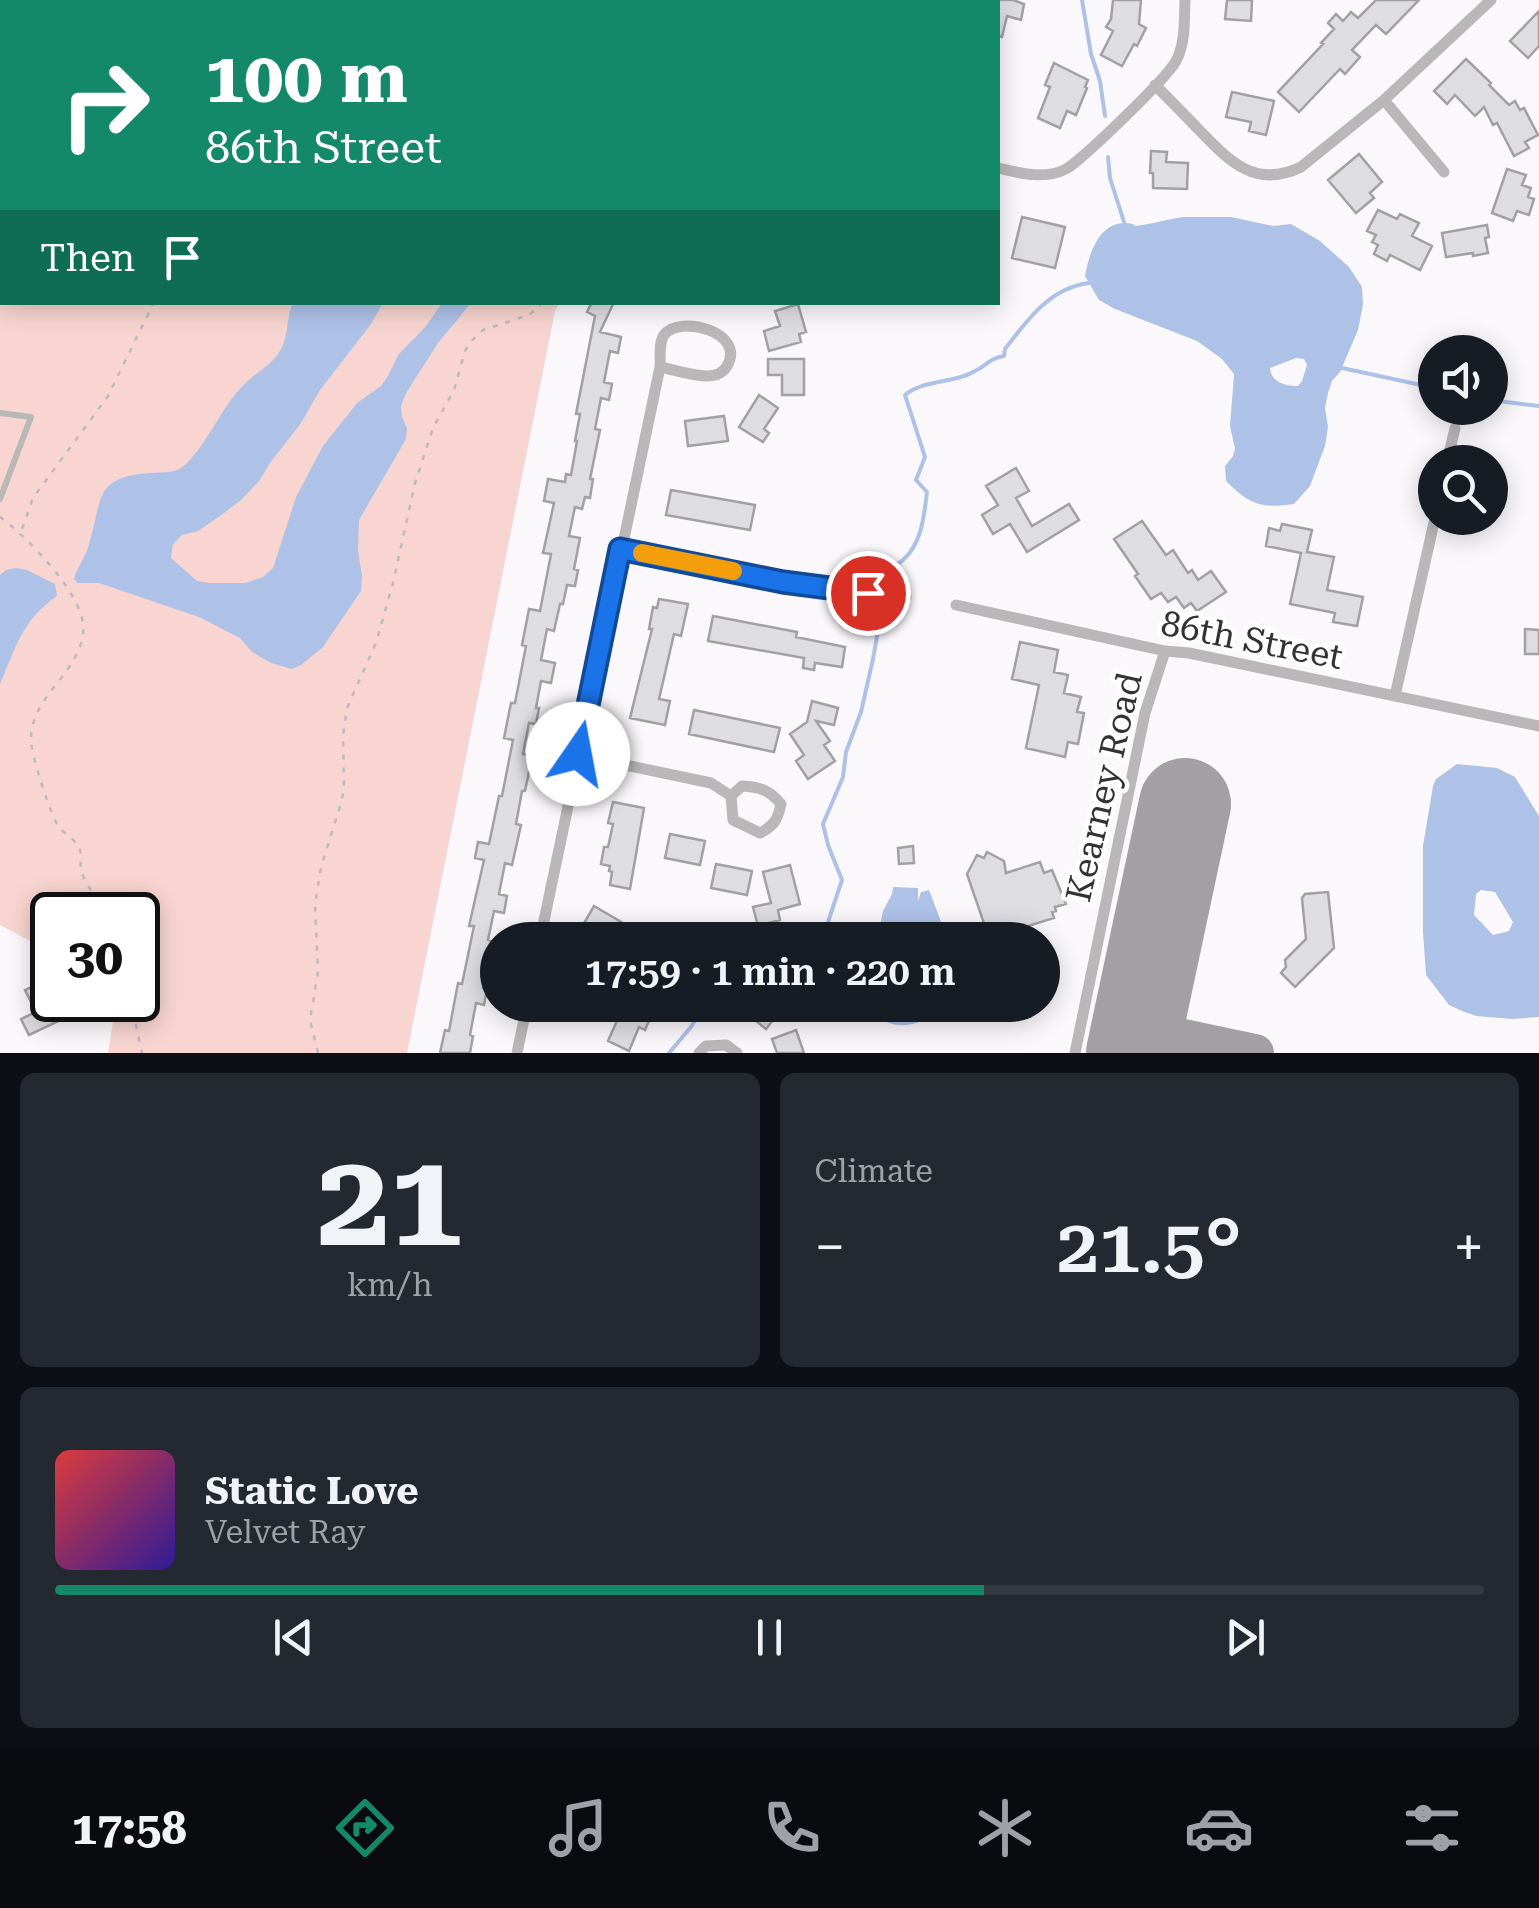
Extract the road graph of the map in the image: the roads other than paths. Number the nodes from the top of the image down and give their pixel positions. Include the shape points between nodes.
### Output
1 (1185, 0) edge
2 (1491, 0) edge
3 (1156, 85) junction
4 (1384, 100) junction
5 (1000, 168) edge
6 (1444, 172) dead end
7 (660, 367) junction
8 (0, 413) edge
9 (1455, 428) dead end
10 (1451, 445) edge
11 (0, 499) edge
12 (1431, 535) edge
13 (620, 549) junction
14 (906, 597) dead end
15 (956, 605) dead end
16 (1165, 651) junction
17 (1395, 696) junction
18 (1539, 726) edge
19 (578, 754) junction
20 (731, 796) junction
21 (544, 922) edge
22 (523, 1022) edge
23 (517, 1053) edge
24 (700, 1053) edge
25 (737, 1053) edge
26 (1075, 1053) edge

1 - 3 street via 1182,45
2 - 4 street
3 - 4 street via 1227,158 1265,176 1301,167
3 - 5 street via 1064,170 1037,175
4 - 6 street
7 - 7 street via 719,374 730,346 717,333 674,327 660,344
7 - 13 street
8 - 11 lane via 31,417
9 - 10 street
12 - 17 street
13 - 14 street via 783,582
13 - 19 street
15 - 16 street, 86th Street
16 - 17 street, 86th Street
16 - 26 street, Kearney Road via 1145,713
17 - 18 street, 86th Street
19 - 20 street via 711,783
19 - 21 street
20 - 20 street via 742,786 760,787 781,804 779,815 760,833 732,820
22 - 23 street
24 - 25 street via 726,1045

